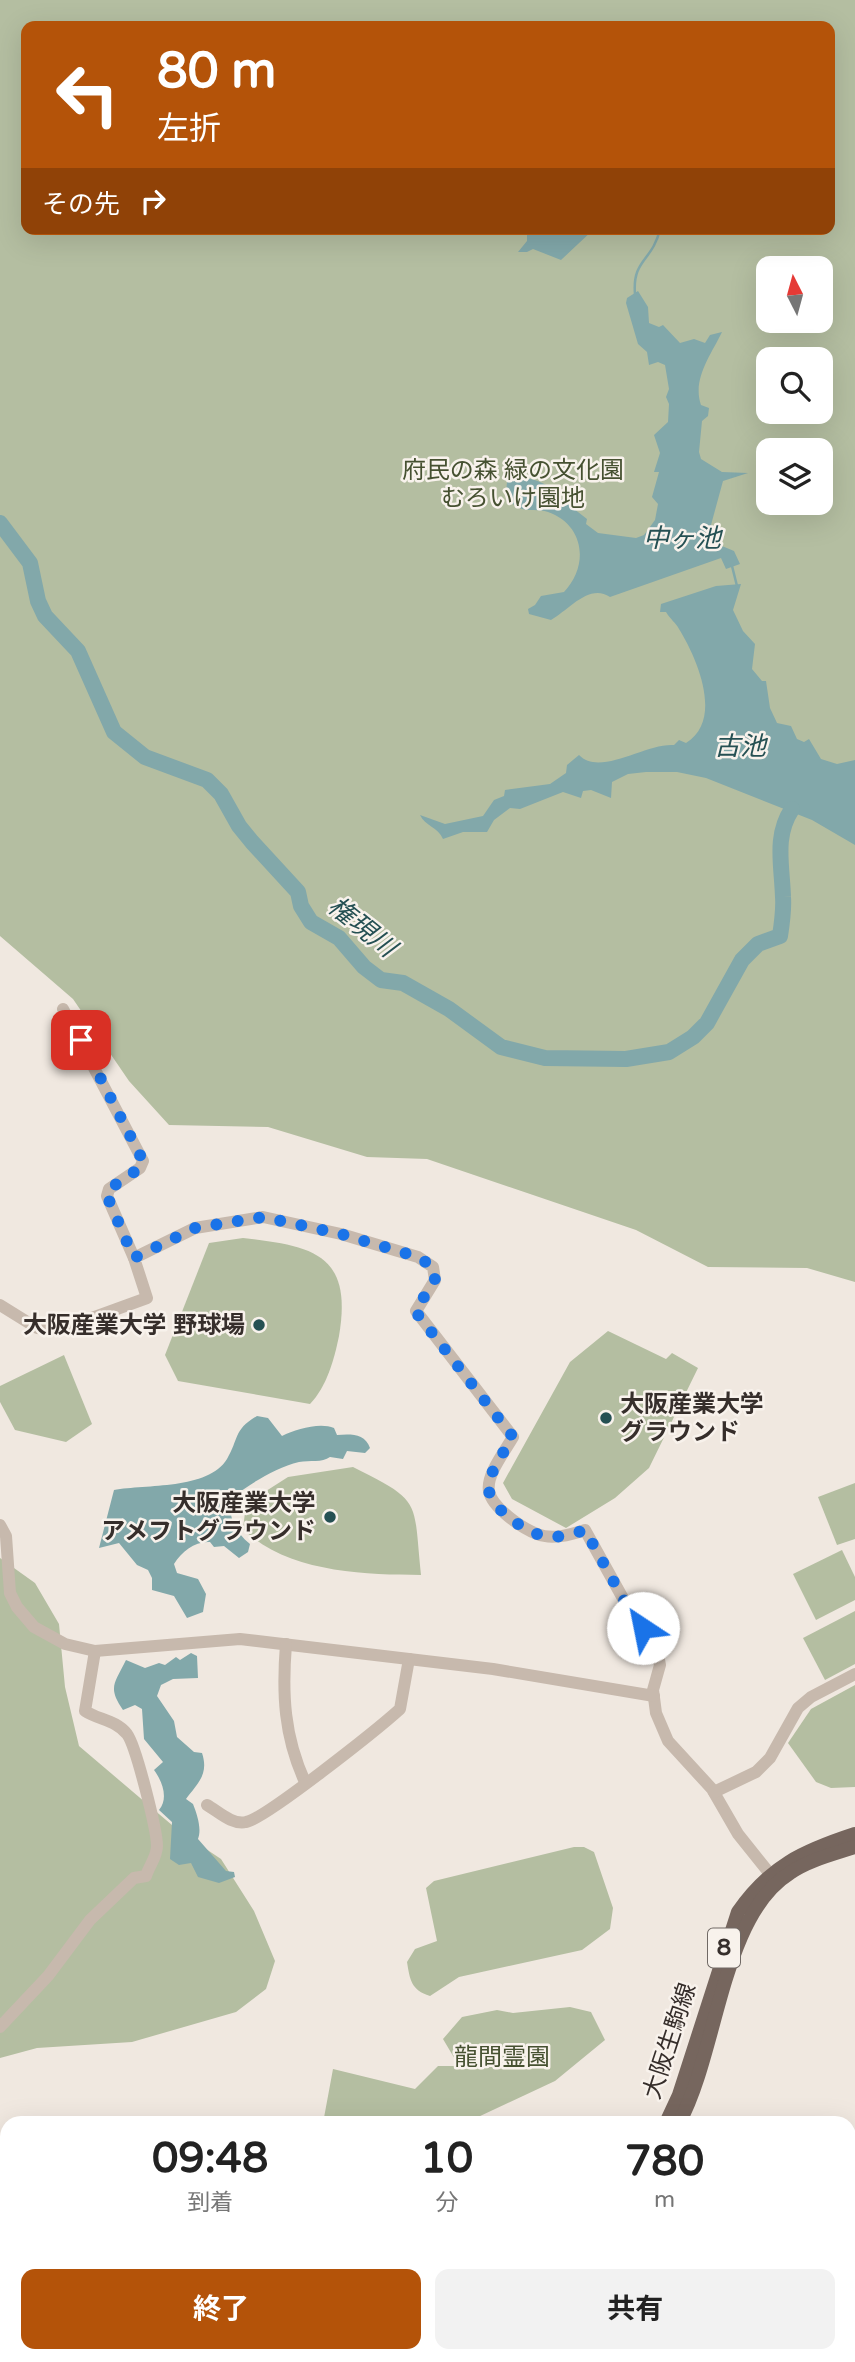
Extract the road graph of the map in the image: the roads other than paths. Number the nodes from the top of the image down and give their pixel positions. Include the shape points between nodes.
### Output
1 (63, 1009) dead end
2 (134, 1258) junction
3 (0, 1304) edge
4 (0, 1525) edge
5 (286, 1644) junction
6 (95, 1651) junction
7 (409, 1659) junction
8 (855, 1675) edge
9 (654, 1696) junction
10 (305, 1782) junction
11 (714, 1792) junction
12 (207, 1805) dead end
13 (855, 1834) edge
14 (855, 1847) edge
15 (770, 1874) junction
16 (0, 2027) edge
17 (669, 2116) edge
18 (682, 2116) edge

1 - 2 street via 143,1161 109,1189 107,1196
2 - 3 street via 147,1298 59,1330 37,1328
2 - 9 street via 195,1228 263,1217 341,1234 418,1257 433,1267 435,1280 415,1311 513,1437 489,1480 494,1505 537,1535 566,1537 585,1530 630,1611 656,1645 660,1665
4 - 6 street via 6,1536 10,1593 17,1607 34,1627 65,1644
5 - 6 street via 222,1638
5 - 7 street
5 - 10 street via 283,1690 288,1736
6 - 16 street via 85,1712 113,1722 135,1749 153,1822 156,1856 146,1876 134,1878 90,1920
7 - 9 street
7 - 10 street via 400,1709
8 - 11 street via 798,1708 770,1758 756,1772
9 - 11 street via 668,1741
10 - 12 street via 249,1822 236,1823
11 - 15 street via 738,1834
13 - 15 main road, 大阪生駒線 / 8 via 815,1847
14 - 18 main road, 大阪生駒線 / 8 via 790,1873 764,1896 734,1958
15 - 17 main road, 大阪生駒線 / 8 via 737,1912

